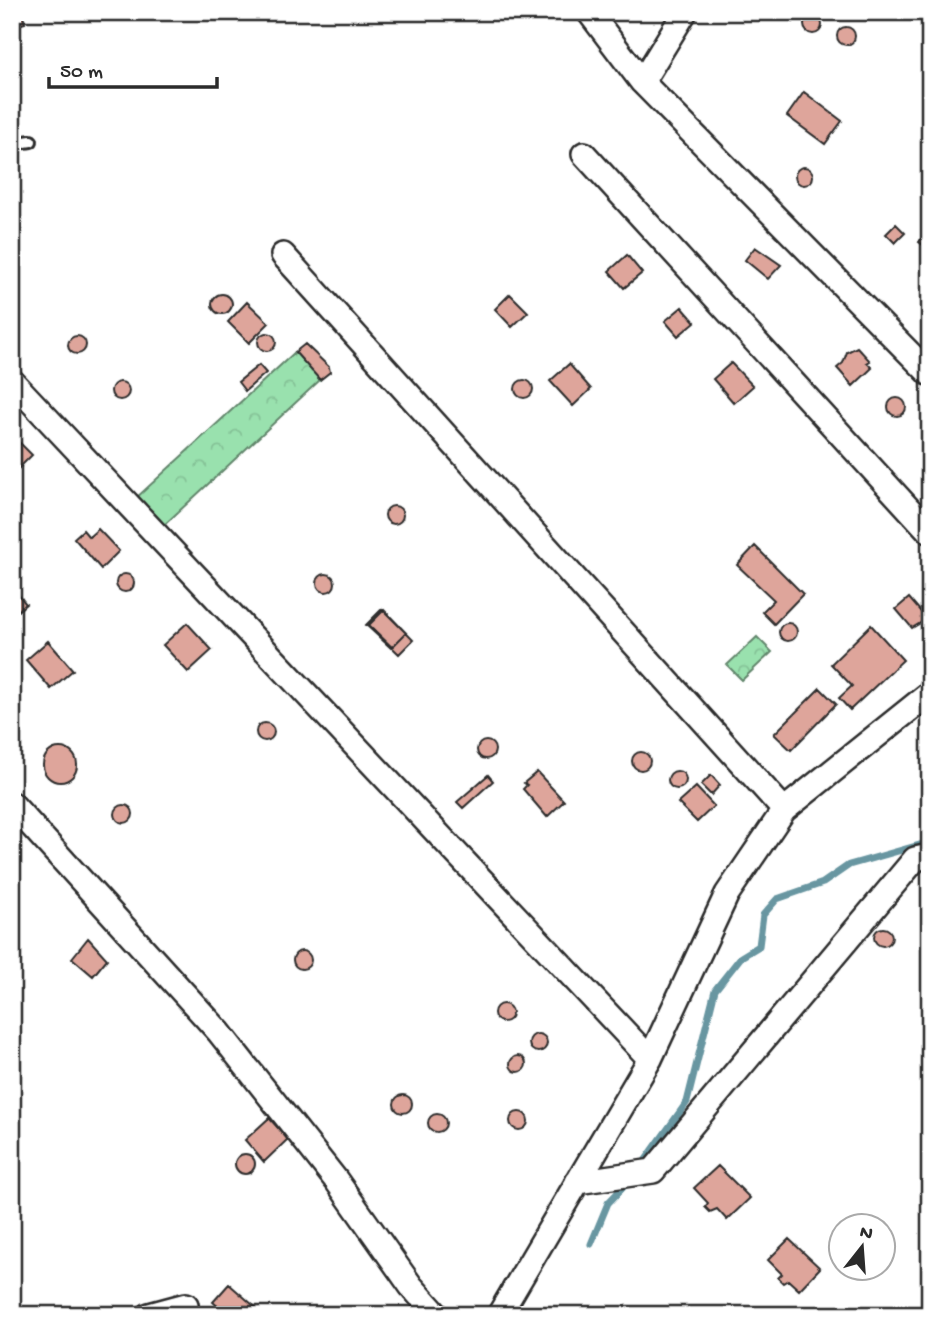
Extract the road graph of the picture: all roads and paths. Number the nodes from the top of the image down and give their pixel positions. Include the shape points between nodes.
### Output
1 (589, 12) edge
2 (685, 12) edge
3 (642, 82) junction
4 (31, 141) dead end
5 (12, 144) edge
6 (584, 154) dead end
7 (283, 255) dead end
8 (930, 374) edge
9 (12, 381) edge
10 (930, 532) edge
11 (930, 693) edge
12 (12, 804) edge
13 (784, 810) junction
14 (930, 856) edge
15 (650, 1059) junction
16 (578, 1182) junction
17 (149, 1315) edge
18 (177, 1315) edge
19 (437, 1315) edge
20 (499, 1315) edge

1 - 3 street
2 - 3 street
3 - 8 street
4 - 5 lane
6 - 10 street
7 - 13 street
9 - 15 street
11 - 13 street
12 - 19 street via 219,1032
13 - 15 street via 727,894
14 - 16 street via 915,859 653,1171
15 - 16 street
16 - 20 street
17 - 18 street via 186,1305

